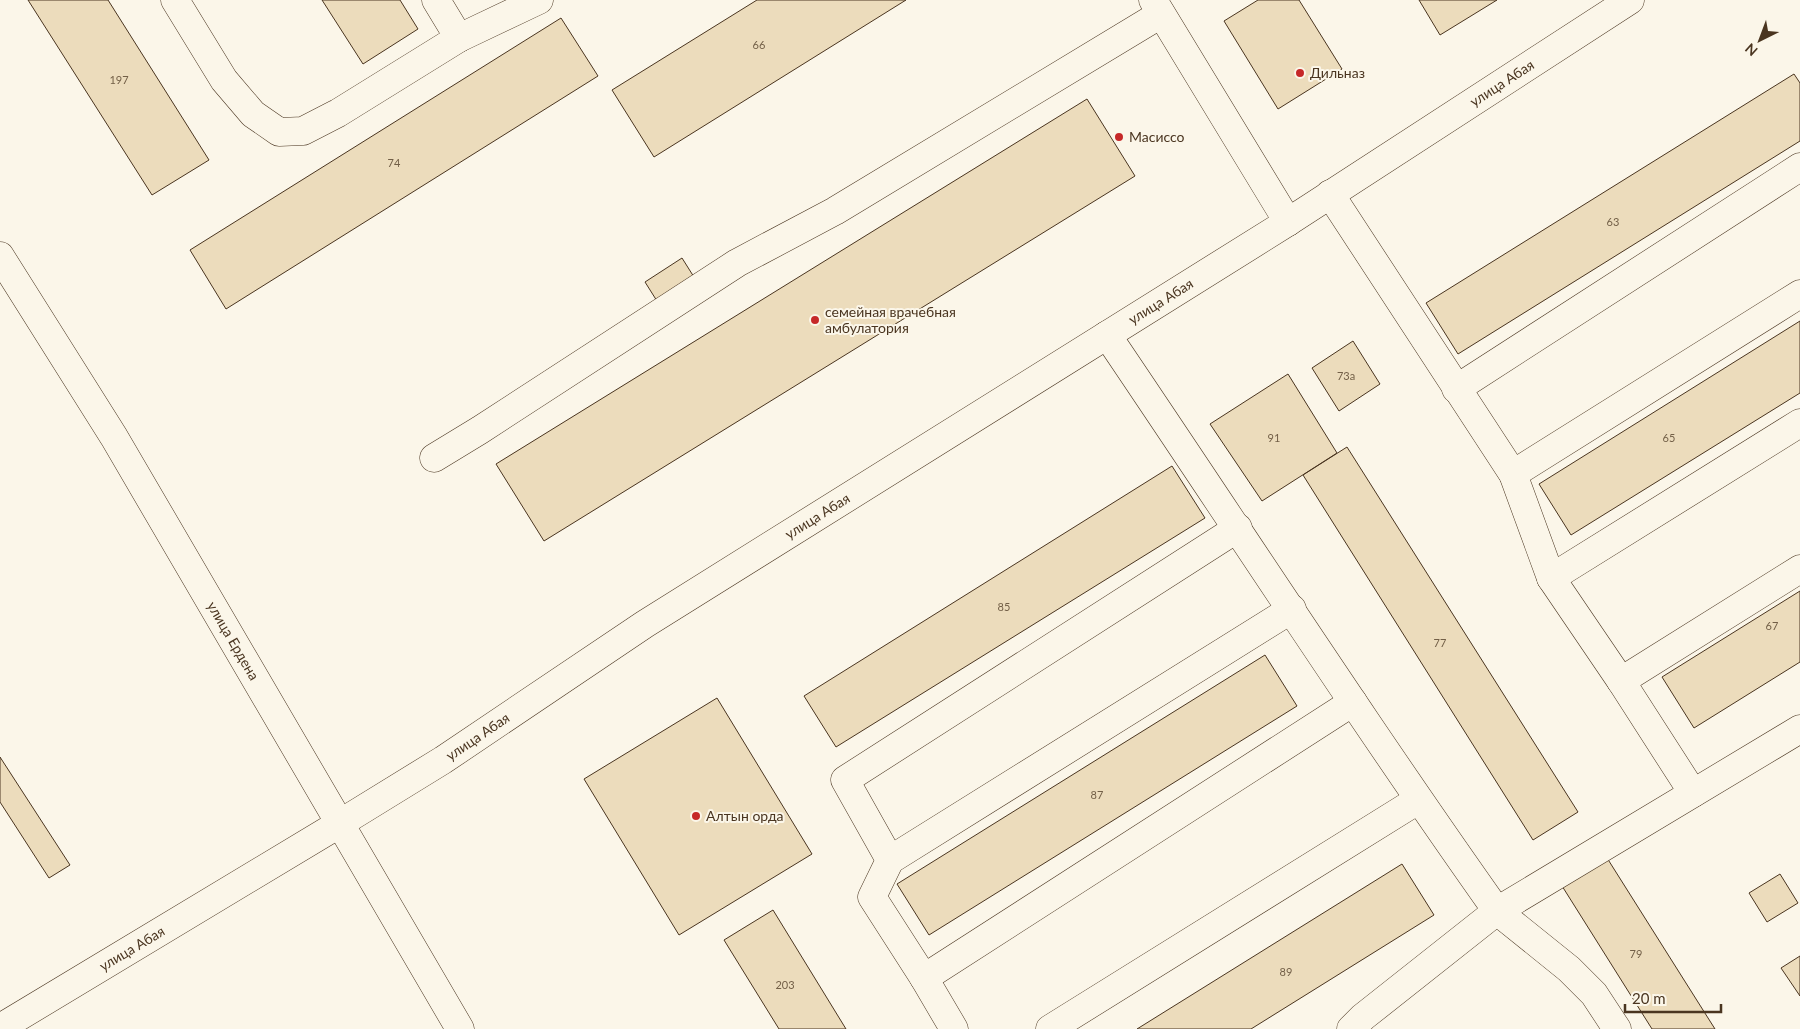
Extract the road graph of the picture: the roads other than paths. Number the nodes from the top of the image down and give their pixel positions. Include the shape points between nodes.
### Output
1 (175, 0) edge
2 (436, 0) edge
3 (539, 0) edge
4 (1630, 0) edge
5 (1157, 7) edge
6 (459, 38) junction
7 (1800, 167) edge
8 (1330, 194) junction
9 (1288, 222) junction
10 (0, 256) edge
11 (1800, 294) edge
12 (1107, 335) junction
13 (1456, 389) junction
14 (1800, 423) edge
15 (434, 458) dead end
16 (1513, 474) junction
17 (1238, 528) junction
18 (1800, 569) edge
19 (1550, 578) junction
20 (1292, 610) junction
21 (1621, 680) junction
22 (1354, 702) junction
23 (1800, 729) edge
24 (1693, 793) junction
25 (1418, 800) junction
26 (339, 824) junction
27 (890, 860) junction
28 (1497, 911) junction
29 (924, 978) junction
30 (0, 1028) edge
31 (460, 1029) edge
32 (954, 1029) edge
33 (1050, 1029) edge
34 (1351, 1029) edge
35 (1617, 1029) edge

1 - 6 street via 224,80 253,114 279,132 303,131 338,113
2 - 6 street
3 - 6 street
4 - 8 street, улица Абая
5 - 9 street
5 - 15 street via 835,211 737,263
7 - 13 street
8 - 9 street, улица Абая
8 - 13 street
9 - 12 street, улица Абая
10 - 26 street, улица Ердена via 114,437
11 - 16 street
12 - 17 street
12 - 26 street, улица Абая via 645,624 443,760
13 - 16 street
14 - 19 street
16 - 19 street
17 - 20 street
17 - 27 street via 845,780
18 - 21 street
19 - 21 street
20 - 22 street
20 - 27 street
21 - 24 street
22 - 25 street
22 - 29 street
23 - 24 street
24 - 28 street
25 - 28 street
25 - 33 street
26 - 30 street, улица Абая
26 - 31 street, улица Ердена
27 - 29 street via 872,897
28 - 34 street
28 - 35 street via 1594,994
29 - 32 street

